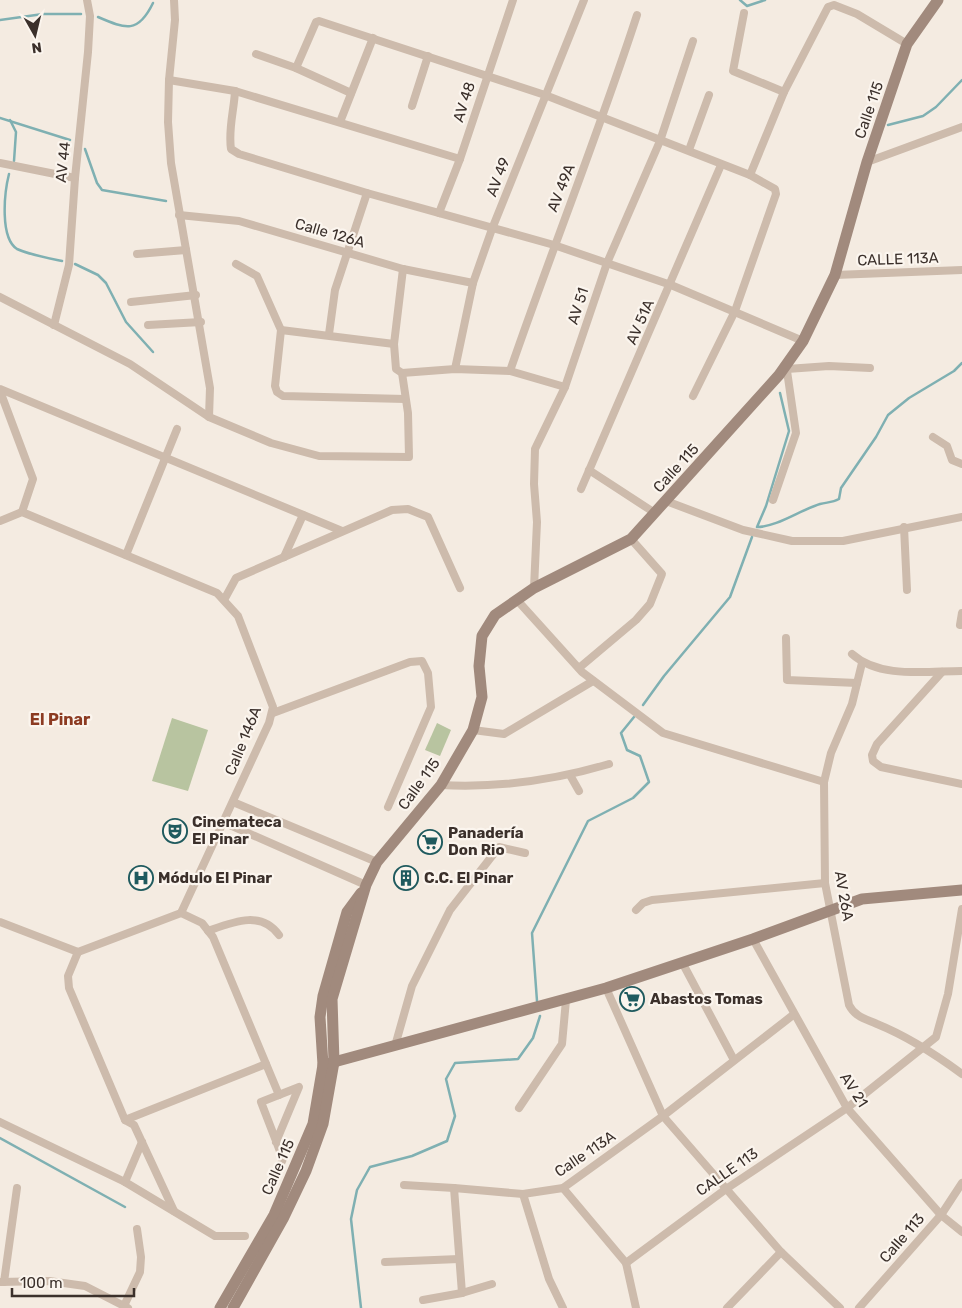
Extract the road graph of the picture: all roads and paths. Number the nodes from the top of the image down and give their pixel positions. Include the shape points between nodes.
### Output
1 (87, 0) edge
2 (174, 0) edge
3 (513, 0) edge
4 (584, 0) edge
5 (938, 0) edge
6 (744, 13) dead end
7 (638, 15) dead end
8 (373, 38) junction
9 (693, 41) dead end
10 (907, 44) junction
11 (256, 54) dead end
12 (428, 56) junction
13 (296, 68) junction
14 (488, 76) junction
15 (169, 80) junction
16 (235, 91) junction
17 (784, 92) junction
18 (351, 93) junction
19 (545, 94) junction
20 (709, 95) dead end
21 (412, 106) dead end
22 (603, 119) junction
23 (340, 122) junction
24 (962, 127) edge
25 (660, 141) junction
26 (690, 150) junction
27 (460, 159) junction
28 (867, 162) junction
29 (0, 163) edge
30 (721, 165) junction
31 (750, 175) junction
32 (75, 178) junction
33 (367, 193) junction
34 (439, 213) junction
35 (179, 215) junction
36 (492, 229) junction
37 (554, 245) junction
38 (186, 250) junction
39 (349, 253) junction
40 (137, 254) dead end
41 (607, 263) junction
42 (236, 264) dead end
43 (403, 269) junction
44 (962, 270) edge
45 (835, 275) junction
46 (474, 283) junction
47 (671, 285) junction
48 (196, 295) junction
49 (0, 298) edge
50 (131, 302) dead end
51 (735, 310) junction
52 (200, 322) junction
53 (54, 325) junction
54 (148, 325) dead end
55 (281, 330) junction
56 (329, 334) junction
57 (803, 341) junction
58 (394, 344) junction
59 (787, 367) junction
60 (870, 368) dead end
61 (454, 369) junction
62 (510, 372) junction
63 (402, 373) junction
64 (565, 387) junction
65 (0, 390) edge
66 (693, 396) dead end
67 (405, 400) junction
68 (209, 417) junction
69 (177, 429) dead end
70 (933, 436) dead end
71 (165, 458) junction
72 (962, 464) edge
73 (589, 470) junction
74 (581, 489) dead end
75 (773, 500) dead end
76 (666, 501) junction
77 (22, 512) junction
78 (655, 513) junction
79 (303, 515) junction
80 (962, 517) edge
81 (0, 521) edge
82 (904, 527) junction
83 (342, 531) junction
84 (631, 540) junction
85 (126, 556) junction
86 (284, 557) junction
87 (460, 588) dead end
88 (534, 588) junction
89 (907, 590) dead end
90 (224, 600) junction
91 (517, 600) junction
92 (962, 612) edge
93 (960, 625) dead end
94 (786, 638) dead end
95 (852, 654) dead end
96 (862, 664) junction
97 (579, 668) junction
98 (962, 671) edge
99 (942, 672) junction
100 (593, 680) junction
101 (857, 683) junction
102 (273, 714) junction
103 (473, 730) junction
104 (609, 764) dead end
105 (570, 775) junction
106 (824, 782) junction
107 (962, 784) edge
108 (441, 785) junction
109 (579, 791) dead end
110 (233, 802) junction
111 (388, 807) dead end
112 (223, 822) junction
113 (525, 853) dead end
114 (377, 862) junction
115 (825, 882) junction
116 (366, 885) junction
117 (962, 890) edge
118 (962, 909) edge
119 (636, 910) dead end
120 (831, 910) junction
121 (181, 913) junction
122 (0, 922) edge
123 (208, 931) junction
124 (279, 935) dead end
125 (753, 939) junction
126 (78, 952) junction
127 (682, 964) junction
128 (606, 988) junction
129 (566, 1000) junction
130 (793, 1014) junction
131 (395, 1046) junction
132 (924, 1046) junction
133 (734, 1060) junction
134 (328, 1063) junction
135 (266, 1064) junction
136 (962, 1074) edge
137 (278, 1095) junction
138 (519, 1108) dead end
139 (846, 1108) junction
140 (663, 1116) junction
141 (125, 1120) junction
142 (0, 1122) edge
143 (142, 1142) junction
144 (276, 1142) junction
145 (125, 1182) junction
146 (962, 1183) edge
147 (404, 1185) dead end
148 (271, 1186) dead end
149 (17, 1188) dead end
150 (454, 1188) junction
151 (563, 1188) junction
152 (726, 1189) junction
153 (523, 1194) junction
154 (174, 1211) junction
155 (941, 1215) junction
156 (138, 1229) dead end
157 (962, 1232) edge
158 (245, 1236) dead end
159 (781, 1252) junction
160 (459, 1259) junction
161 (385, 1262) dead end
162 (626, 1263) junction
163 (2, 1282) edge
164 (492, 1284) dead end
165 (462, 1293) junction
166 (423, 1300) dead end
167 (125, 1307) edge
168 (220, 1308) edge
169 (232, 1308) edge
170 (563, 1308) edge
171 (636, 1308) edge
172 (727, 1308) edge
173 (840, 1308) edge
174 (859, 1308) edge

1 - 32 street, AV 44 via 90,16 88,52
2 - 15 street
3 - 14 street, AV 48
4 - 19 street, AV 49
5 - 10 main road, Calle 115
6 - 17 street via 733,71
7 - 22 street, AV 49A
8 - 12 street
8 - 13 street via 316,22
8 - 18 street
9 - 25 street, AV 51
10 - 17 street via 857,14 834,5 828,7
10 - 28 main road, Calle 115
11 - 13 street
12 - 14 street
12 - 21 street
13 - 18 street
14 - 19 street
14 - 27 street, AV 48
15 - 16 street
15 - 35 street via 171,163
16 - 23 street
16 - 33 street via 230,116 231,149
17 - 31 street
18 - 23 street
19 - 22 street
19 - 36 street, AV 49
20 - 26 street
22 - 25 street
22 - 37 street, AV 49A
23 - 27 street
24 - 28 street
25 - 26 street
25 - 41 street, AV 51
26 - 30 street
27 - 34 street, AV 48
28 - 45 main road, Calle 115
29 - 32 street
30 - 31 street
30 - 47 street, AV 51A
31 - 51 street via 775,189 776,194
32 - 53 street, AV 44 via 69,265
33 - 34 street
33 - 39 street
34 - 36 street
35 - 38 street
35 - 39 street, Calle 126A via 239,221
36 - 37 street
36 - 46 street, AV 49
37 - 41 street
37 - 62 street, AV 49A
38 - 40 street
38 - 48 street
39 - 43 street, Calle 126A
39 - 56 street via 336,290
41 - 47 street
41 - 64 street, AV 51
42 - 55 street via 257,276
43 - 46 street, Calle 126A
43 - 58 street
44 - 45 street, CALLE 113A
45 - 57 main road, Calle 115
46 - 61 street, AV 49
47 - 51 street
47 - 73 street, AV 51A
48 - 50 street
48 - 52 street
49 - 53 street
51 - 57 street
51 - 66 street
52 - 54 street
52 - 68 street via 210,388
53 - 68 street via 130,364
55 - 56 street
55 - 67 street via 275,386 283,396
56 - 58 street
57 - 59 main road, Calle 115
58 - 63 street via 396,369
59 - 60 street
59 - 75 street via 796,433
59 - 76 main road, Calle 115
61 - 62 street
61 - 63 street
62 - 64 street
63 - 67 street
64 - 88 street, AV 51 via 535,449 537,522
65 - 71 street
65 - 77 street via 33,479
67 - 68 street via 409,457 319,456 271,443
69 - 71 street
70 - 72 street via 947,446 952,460
71 - 79 street
71 - 85 street
73 - 74 street, AV 51A
73 - 78 street
76 - 78 main road, Calle 115
76 - 82 street via 743,530 792,540 843,541
77 - 81 street
77 - 85 street, Calle 146A
78 - 84 main road, Calle 115
79 - 83 street
79 - 86 street
80 - 82 street
82 - 89 street
83 - 86 street
83 - 87 street via 392,510 408,508 428,518
84 - 88 main road, Calle 115
84 - 97 street via 662,574 650,604 636,620
85 - 90 street, Calle 146A via 217,593
86 - 90 street via 236,578
88 - 91 main road, Calle 115
90 - 102 street, Calle 146A via 238,616
91 - 97 street
91 - 103 main road, Calle 115 via 495,615 482,636 479,666 482,697
92 - 93 street
94 - 101 street via 787,680
95 - 96 street
96 - 99 street via 906,672
96 - 101 street, AV 26A
97 - 100 street
98 - 99 street
99 - 107 street via 877,744 872,761 881,767
100 - 103 street via 504,734
100 - 106 street via 668,736
101 - 106 street, AV 26A via 848,718 828,762
102 - 110 street, Calle 146A
102 - 111 street via 410,662 422,661 428,673 431,707
103 - 108 main road, Calle 115
104 - 105 street
105 - 108 street via 477,787
105 - 109 street
106 - 115 street, AV 26A
108 - 114 main road, Calle 115
110 - 112 street, Calle 146A
110 - 114 street
112 - 116 street
112 - 121 street, Calle 146A
113 - 131 street via 499,847 450,910 412,986
114 - 116 main road, Calle 115
115 - 119 street via 652,900
115 - 120 street, AV 26A
116 - 134 main road, Calle 115 via 332,999
117 - 120 main road via 862,899
118 - 132 street, CALLE 113 via 948,994 938,1032
120 - 125 main road
120 - 132 street, AV 26A via 852,1011
121 - 123 street via 202,923
121 - 126 street
122 - 126 street
123 - 124 street via 237,920 263,921 272,925
123 - 135 street
125 - 127 main road
125 - 130 street, AV 21
126 - 141 street via 68,976 69,988
127 - 128 main road
127 - 133 street
128 - 129 main road
128 - 140 street
129 - 131 main road
129 - 138 street via 562,1044
130 - 133 street, Calle 113A
130 - 139 street, AV 21
131 - 134 main road
132 - 136 street, AV 26A
132 - 139 street, CALLE 113
133 - 140 street, Calle 113A
134 - 168 main road, Calle 115 via 313,1124 296,1167 274,1215
134 - 169 main road, Calle 115 via 322,1124 306,1171
135 - 137 street
135 - 141 street
137 - 144 street via 261,1102
137 - 144 street via 298,1087
139 - 152 street, CALLE 113
139 - 155 street, AV 21
140 - 151 street, Calle 113A
140 - 152 street
141 - 143 street via 134,1125
142 - 145 street
143 - 145 street
143 - 154 street
144 - 148 street via 282,1159
145 - 154 street
146 - 155 street, Calle 113
147 - 150 street, Calle 113A
149 - 163 street
150 - 153 street, Calle 113A
150 - 160 street
151 - 153 street, Calle 113A
151 - 162 street
152 - 159 street
152 - 162 street, CALLE 113
153 - 170 street via 549,1279
154 - 158 street via 215,1236
155 - 157 street, AV 21
155 - 174 street, Calle 113
156 - 167 street via 142,1257 140,1272
159 - 172 street
159 - 173 street
160 - 161 street
160 - 165 street
162 - 171 street
163 - 167 street via 49,1281 85,1286
164 - 165 street
165 - 166 street

